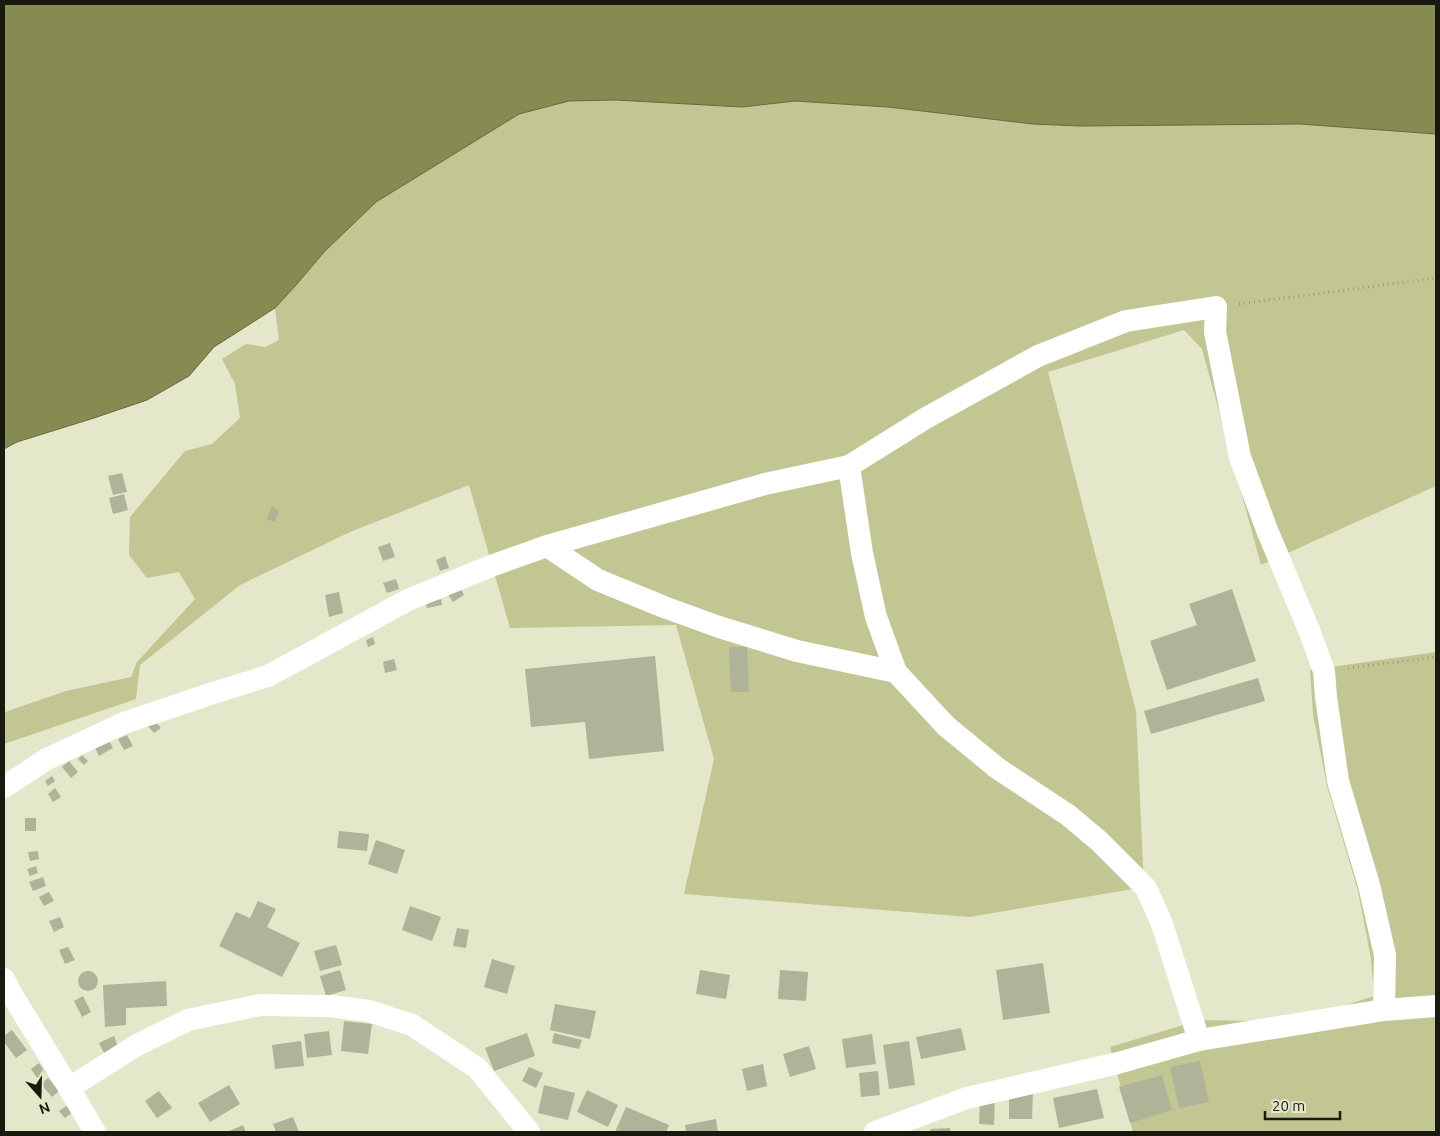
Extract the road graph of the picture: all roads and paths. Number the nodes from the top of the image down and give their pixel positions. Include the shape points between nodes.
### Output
1 (1436, 278) edge
2 (1216, 307) junction
3 (849, 466) junction
4 (547, 546) junction
5 (1436, 657) edge
6 (1324, 671) junction
7 (896, 672) junction
8 (4, 787) edge
9 (4, 979) edge
10 (1436, 1006) edge
11 (1384, 1010) junction
12 (1198, 1040) junction
13 (70, 1088) junction
14 (92, 1131) edge
15 (529, 1132) edge
16 (875, 1132) edge

1 - 2 path
2 - 3 street via 1126,321 1038,356 926,418
2 - 6 street via 1215,332 1240,458
3 - 4 street via 765,484
3 - 7 street via 862,553 876,616
4 - 7 street via 598,580 710,624 797,651
4 - 8 street via 408,600 268,676 124,723 48,759
5 - 6 path
6 - 11 street via 1338,781 1369,885 1385,956
7 - 12 street via 946,726 997,768 1068,815 1146,888 1162,924
9 - 13 street
10 - 11 street
11 - 12 street
12 - 16 street via 1118,1063 967,1098
13 - 14 street
13 - 15 street via 137,1045 188,1020 260,1005 330,1006 369,1012 412,1025 478,1068

